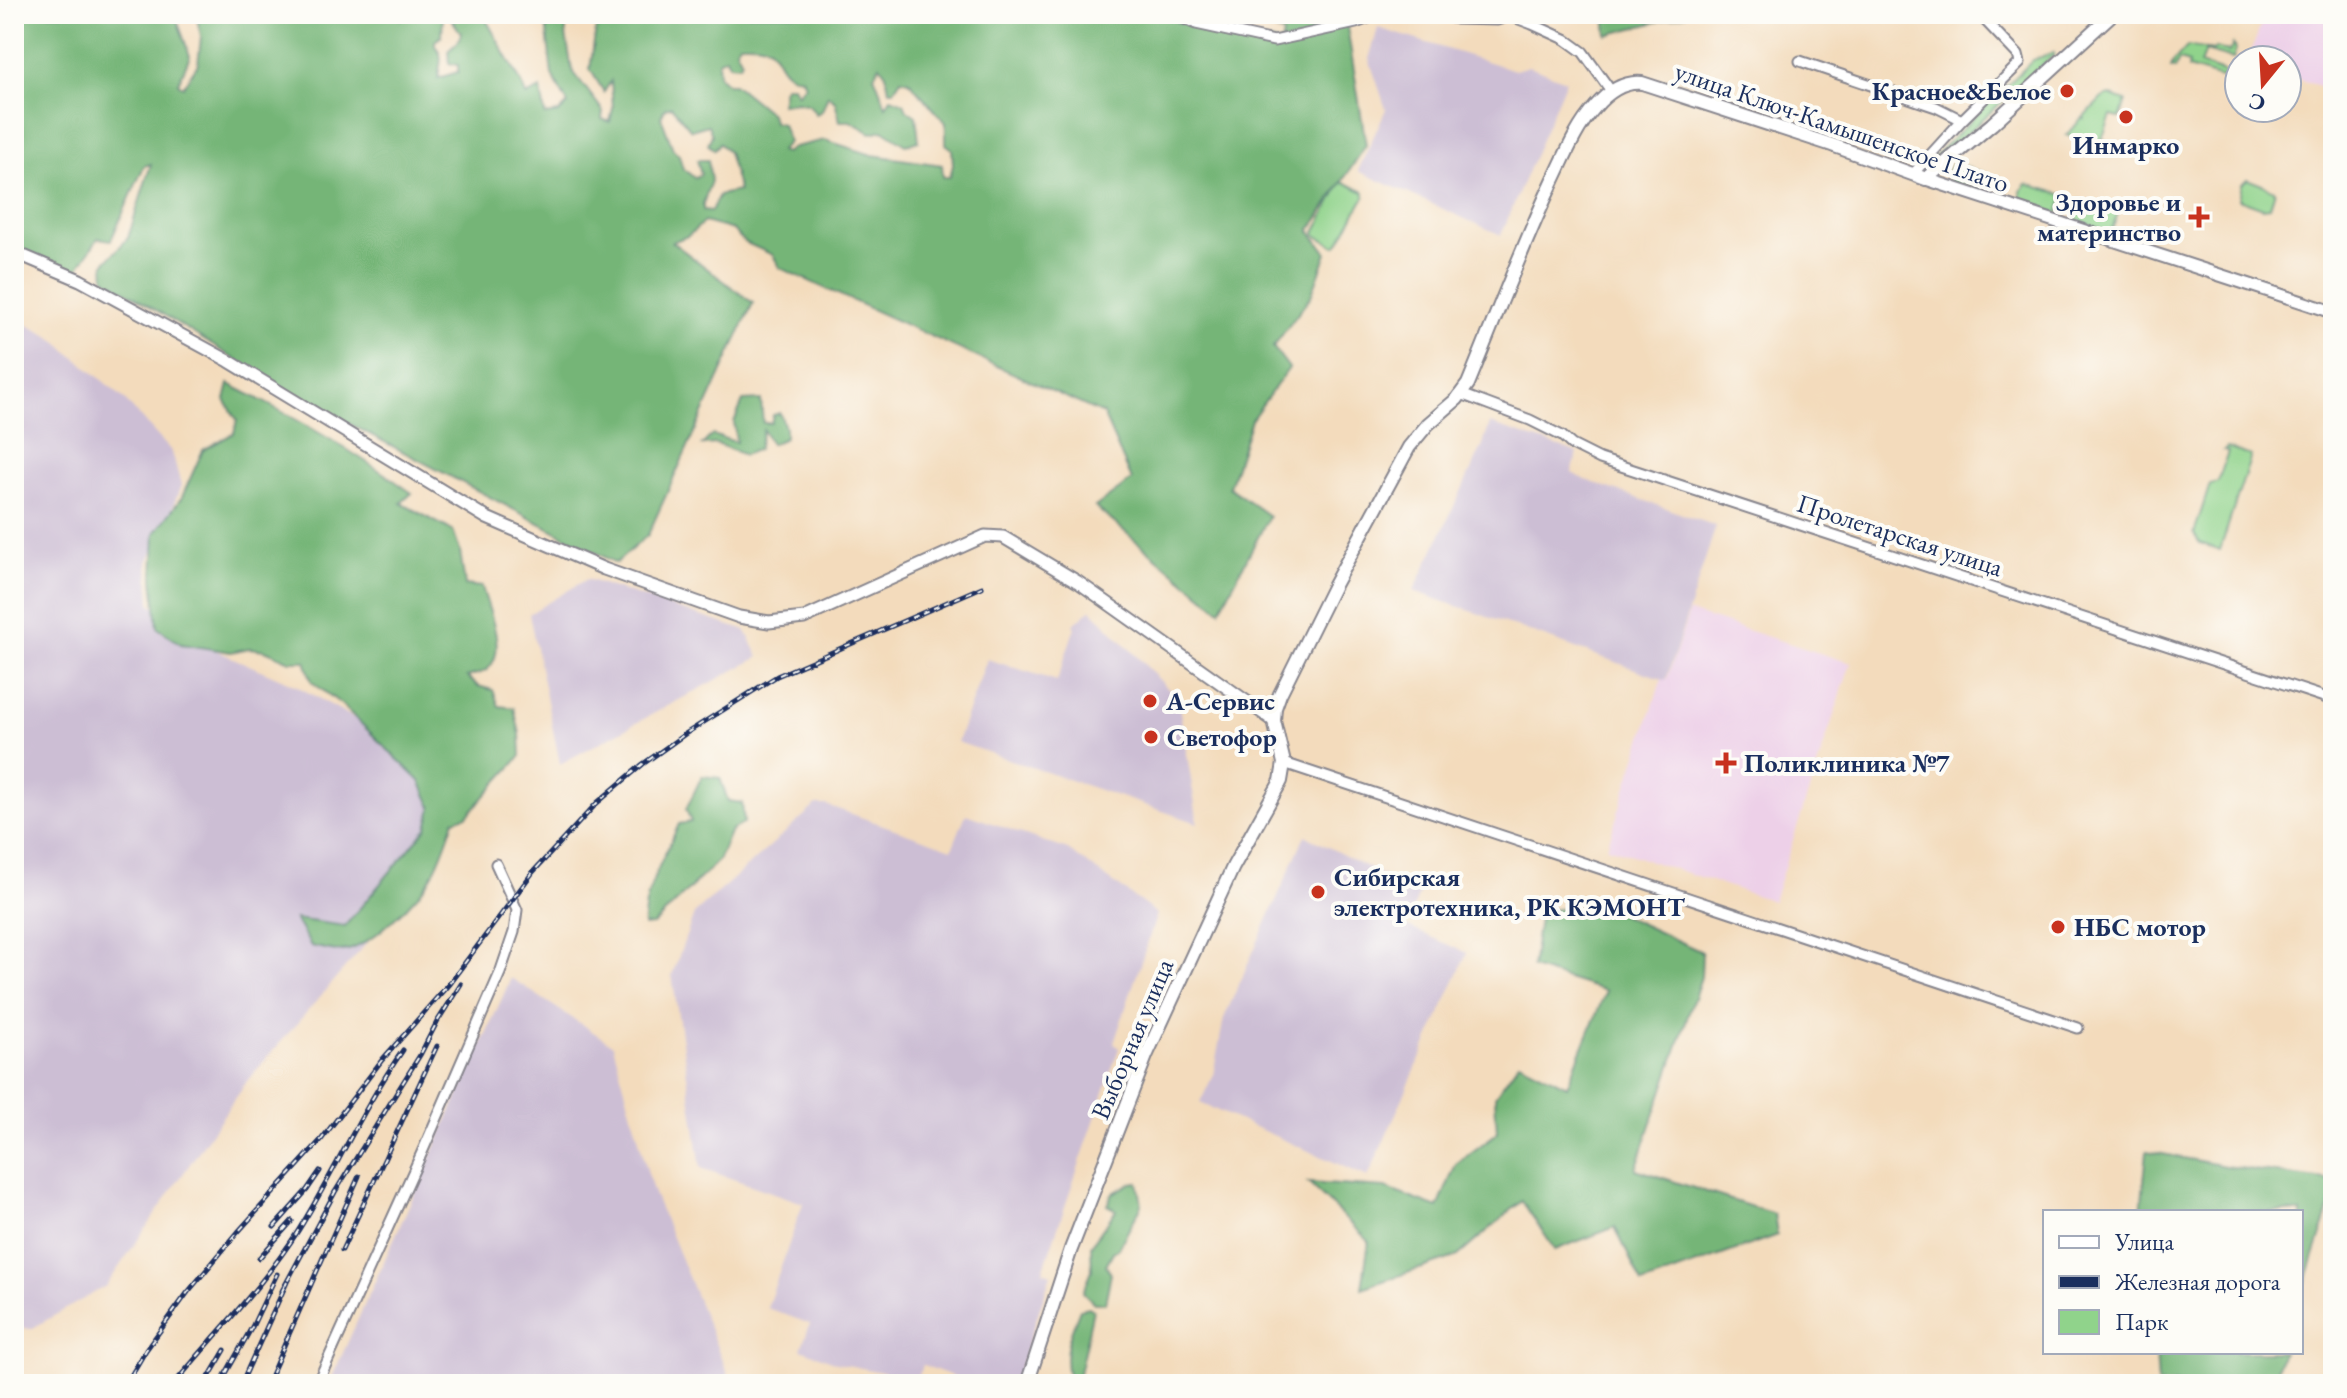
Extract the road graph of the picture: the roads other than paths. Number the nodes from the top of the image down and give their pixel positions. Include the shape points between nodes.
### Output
1 (1174, 14) edge
2 (1379, 14) edge
3 (1435, 14) edge
4 (1979, 14) edge
5 (2112, 14) edge
6 (1800, 61) dead end
7 (1611, 91) junction
8 (1962, 120) junction
9 (1948, 162) junction
10 (1912, 175) junction
11 (1926, 179) junction
12 (1949, 188) junction
13 (14, 252) edge
14 (2333, 312) edge
15 (1461, 394) junction
16 (2333, 700) edge
17 (1274, 721) junction
18 (1284, 763) junction
19 (496, 864) dead end
20 (2078, 1028) dead end
21 (317, 1384) edge
22 (1027, 1384) edge

1 - 2 street via 1274,41
3 - 7 street via 1469,20 1511,16 1532,24 1583,52
4 - 8 street via 2020,62
5 - 9 main road
6 - 8 street
7 - 10 main road, улица Ключ-Камышенское Плато via 1642,83
7 - 15 main road via 1571,144
8 - 10 street
9 - 11 main road
9 - 12 street via 1942,176
10 - 11 main road, улица Ключ-Камышенское Плато
11 - 12 street, улица Ключ-Камышенское Плато
12 - 14 street, улица Ключ-Камышенское Плато
13 - 17 street via 80,280 229,361 487,518 604,569 739,617 769,622 804,618 985,536 1003,537 1078,582
15 - 16 street, Пролетарская улица via 1530,420 1600,459
15 - 17 main road via 1420,432 1393,474 1293,666
17 - 18 main road
18 - 20 street
18 - 22 main road, Выборная улица via 1276,792 1233,867 1146,1056 1071,1249
19 - 21 street via 517,910 500,973

